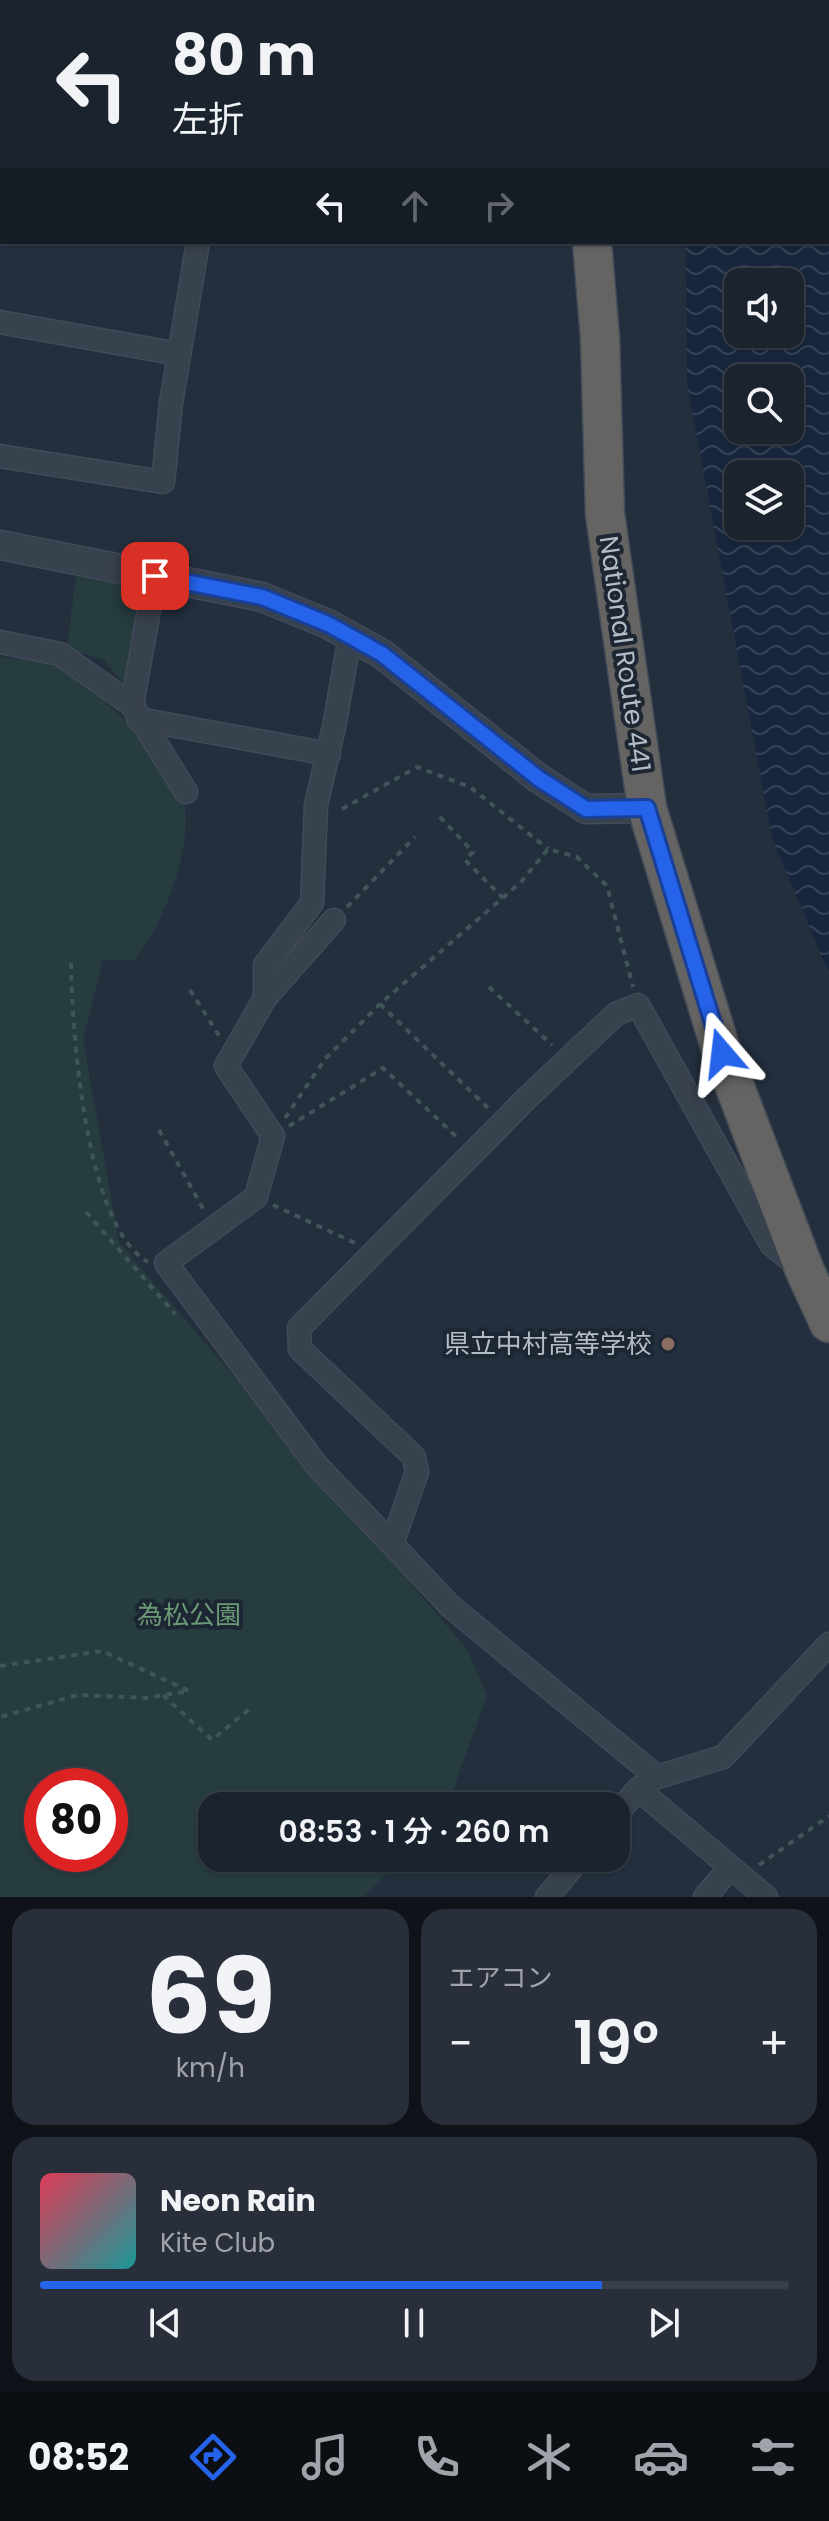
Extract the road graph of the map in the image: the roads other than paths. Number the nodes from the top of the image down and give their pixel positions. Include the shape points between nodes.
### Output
1 (198, 244) edge
2 (592, 244) edge
3 (0, 322) edge
4 (179, 354) junction
5 (0, 456) edge
6 (0, 545) edge
7 (155, 576) junction
8 (350, 636) junction
9 (0, 642) edge
10 (135, 712) junction
11 (329, 754) junction
12 (186, 792) dead end
13 (647, 808) junction
14 (334, 920) road end
15 (265, 998) junction
16 (805, 1271) junction
17 (829, 1323) edge
18 (392, 1544) junction
19 (829, 1644) edge
20 (647, 1783) junction
21 (630, 1801) edge
22 (568, 1872) edge
23 (736, 1872) junction
24 (547, 1897) edge
25 (705, 1897) edge
26 (766, 1897) edge

1 - 4 street
2 - 13 highway, National Route 441 via 605,514
3 - 4 street
4 - 5 street via 163,482
6 - 7 street
7 - 8 street via 262,597
7 - 10 street
8 - 11 street
8 - 13 street via 382,654 538,778 586,809
9 - 10 street via 60,654
10 - 11 street
10 - 12 street
11 - 15 street via 316,805 312,903 265,965
13 - 16 highway, National Route 441 via 722,1053
14 - 15 street
15 - 18 street via 226,1066 273,1136 256,1197 166,1263 318,1467
16 - 17 highway, National Route 441
16 - 18 street via 771,1244 638,1005 616,1014 299,1328 300,1349 414,1457 417,1472
18 - 20 street via 450,1606
19 - 20 street via 723,1757
20 - 21 street
20 - 23 street
22 - 24 street
23 - 25 street
23 - 26 street

